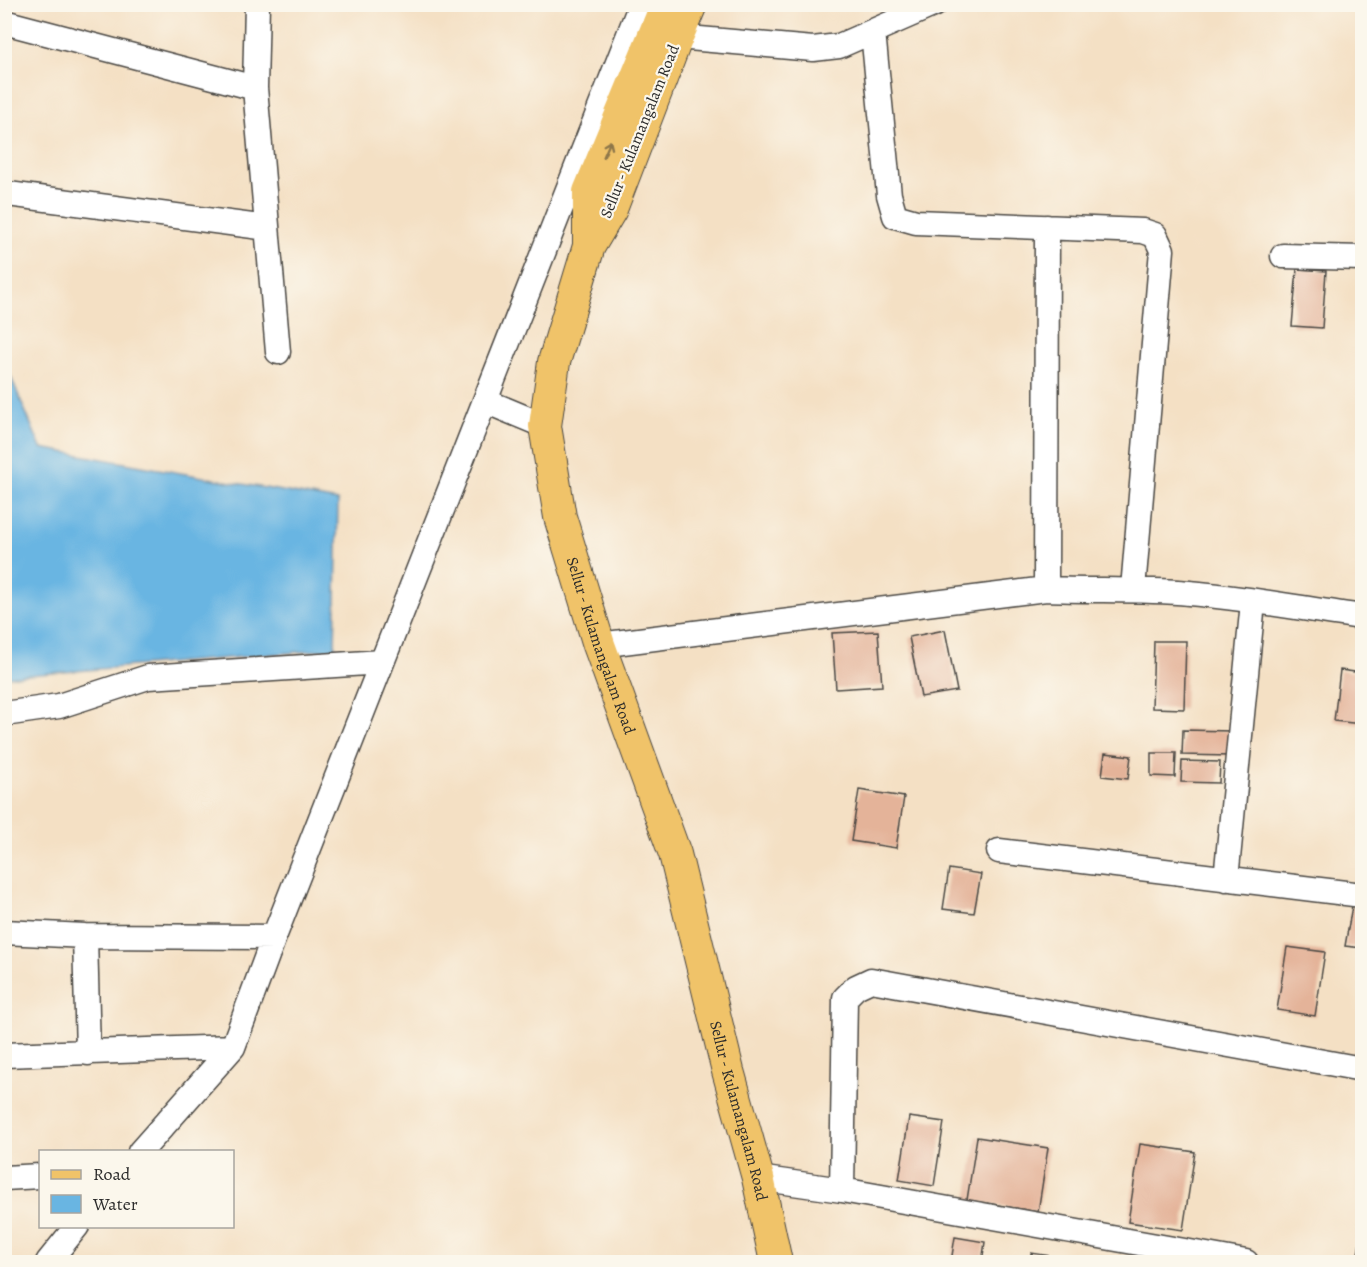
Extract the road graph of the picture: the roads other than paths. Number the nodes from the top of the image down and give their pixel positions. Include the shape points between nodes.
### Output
1 (257, 4) edge
2 (692, 4) edge
3 (935, 4) edge
4 (660, 18) edge
5 (4, 22) edge
6 (873, 32) junction
7 (255, 88) junction
8 (8, 194) dead end
9 (1047, 227) junction
10 (267, 228) junction
11 (1284, 256) dead end
12 (1362, 258) edge
13 (279, 352) dead end
14 (485, 401) junction
15 (545, 426) junction
16 (1046, 589) junction
17 (1133, 589) junction
18 (1253, 602) junction
19 (1362, 616) edge
20 (599, 645) junction
21 (382, 662) junction
22 (4, 714) edge
23 (999, 851) dead end
24 (1226, 879) junction
25 (1362, 896) edge
26 (4, 932) edge
27 (85, 936) junction
28 (274, 937) junction
29 (233, 1047) junction
30 (88, 1053) junction
31 (4, 1055) edge
32 (1362, 1069) edge
33 (142, 1150) edge
34 (39, 1176) edge
35 (4, 1178) edge
36 (758, 1178) junction
37 (842, 1190) junction
38 (76, 1228) edge
39 (48, 1263) edge
40 (776, 1263) edge
41 (1246, 1263) edge

1 - 7 street
2 - 4 main road, Sellur - Kulamangalam Road
3 - 6 street
4 - 6 street via 813,49 839,46
4 - 14 street
4 - 15 main road, Sellur - Kulamangalam Road via 589,192 588,246 554,362
5 - 7 street
6 - 9 street via 889,195 896,216 916,222
7 - 10 street
8 - 10 street
9 - 16 street
9 - 17 street via 1143,231 1155,235 1162,250
10 - 13 street
11 - 12 street
14 - 15 street
14 - 21 street
15 - 20 main road, Sellur - Kulamangalam Road via 560,517
16 - 17 street
16 - 20 street
17 - 18 street
18 - 19 street
18 - 24 street
20 - 36 main road, Sellur - Kulamangalam Road via 675,854
21 - 22 street via 148,677 59,706
21 - 28 street
23 - 24 street
24 - 25 street
26 - 27 street
27 - 28 street
27 - 30 street
28 - 29 street
29 - 30 street
29 - 33 street
30 - 31 street
32 - 37 street via 871,980 845,998
34 - 35 street
36 - 37 street
36 - 40 main road, Sellur - Kulamangalam Road
37 - 41 street
38 - 39 street

